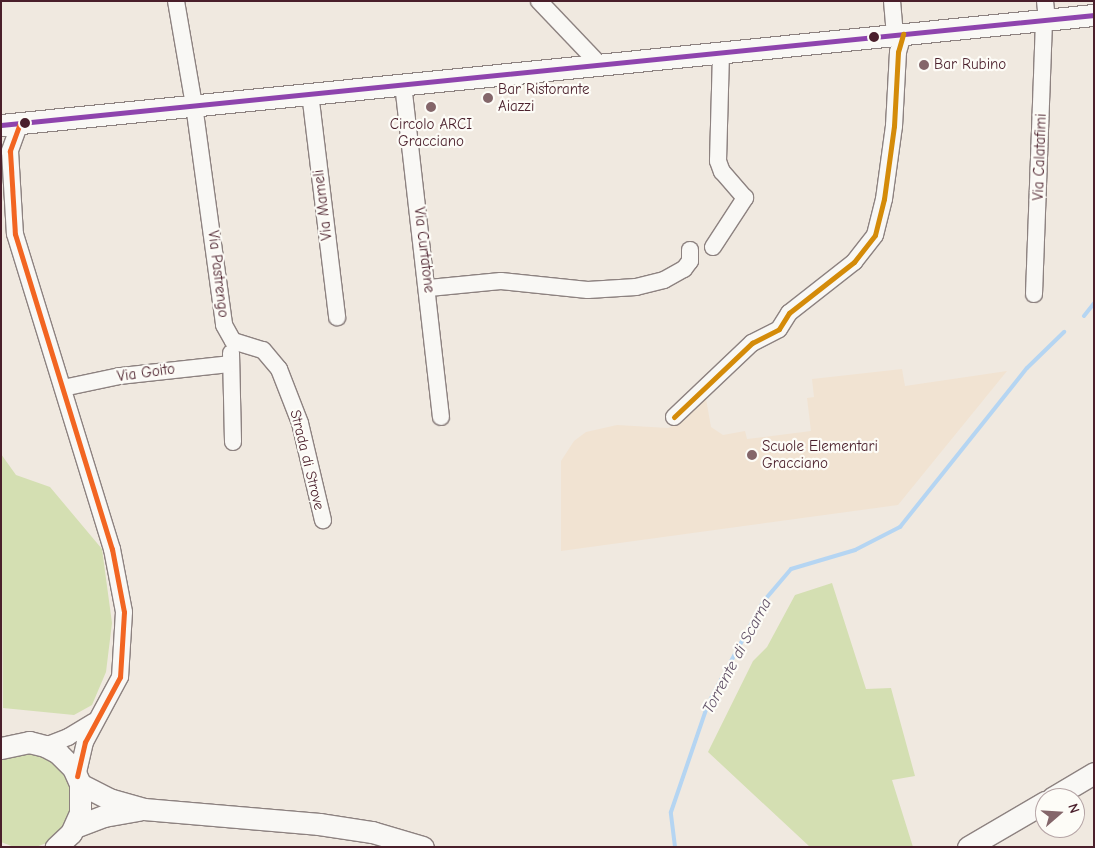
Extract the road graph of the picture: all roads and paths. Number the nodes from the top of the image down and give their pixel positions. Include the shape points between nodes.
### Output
1 (176, 1) edge
2 (539, 1) edge
3 (892, 1) edge
4 (1046, 14) edge
5 (1094, 15) edge
6 (899, 34) junction
7 (721, 52) junction
8 (600, 65) junction
9 (403, 84) junction
10 (310, 93) junction
11 (194, 105) junction
12 (11, 124) edge
13 (1, 159) edge
14 (10, 185) junction
15 (713, 247) dead end
16 (690, 250) dead end
17 (429, 288) junction
18 (1034, 294) dead end
19 (337, 317) dead end
20 (233, 341) junction
21 (230, 364) junction
22 (63, 388) junction
23 (441, 416) dead end
24 (674, 417) dead end
25 (233, 442) dead end
26 (323, 520) dead end
27 (97, 719) junction
28 (46, 746) junction
29 (1, 748) edge
30 (1094, 773) edge
31 (78, 780) junction
32 (1069, 788) edge
33 (1035, 808) edge
34 (144, 809) junction
35 (68, 838) edge
36 (423, 847) edge
37 (968, 847) edge

1 - 11 street, Via Pastrengo
2 - 8 street
3 - 6 street
4 - 5 main road
4 - 6 main road
4 - 18 street, Via Calatafimi
6 - 7 main road
6 - 24 street via 894,126 884,199 875,235 854,262 789,313 779,328 752,343
7 - 8 main road
7 - 15 street via 718,161 722,172 745,198
8 - 9 main road
9 - 10 main road
9 - 17 street, Via Curtatone
10 - 11 main road
10 - 19 street, Via Mameli
11 - 12 main road
11 - 20 street, Via Pastrengo via 224,325
12 - 14 street
13 - 14 street
14 - 22 street via 17,239
16 - 17 street via 689,264 684,269 664,280 636,287 588,290 501,281
17 - 23 street, Via Curtatone
20 - 21 street
20 - 26 street, Strada di Strove via 263,350 279,369 300,423
21 - 22 street, Via Goito via 120,376
21 - 25 street
22 - 27 street via 112,549 124,604 121,671 112,696
27 - 28 street via 75,734
27 - 31 street via 85,742
28 - 29 main road via 29,742
28 - 31 main road via 68,762
30 - 32 main road
31 - 34 main road via 109,798
31 - 35 main road via 82,799
33 - 37 main road
34 - 35 main road via 114,813
34 - 36 main road via 341,826

